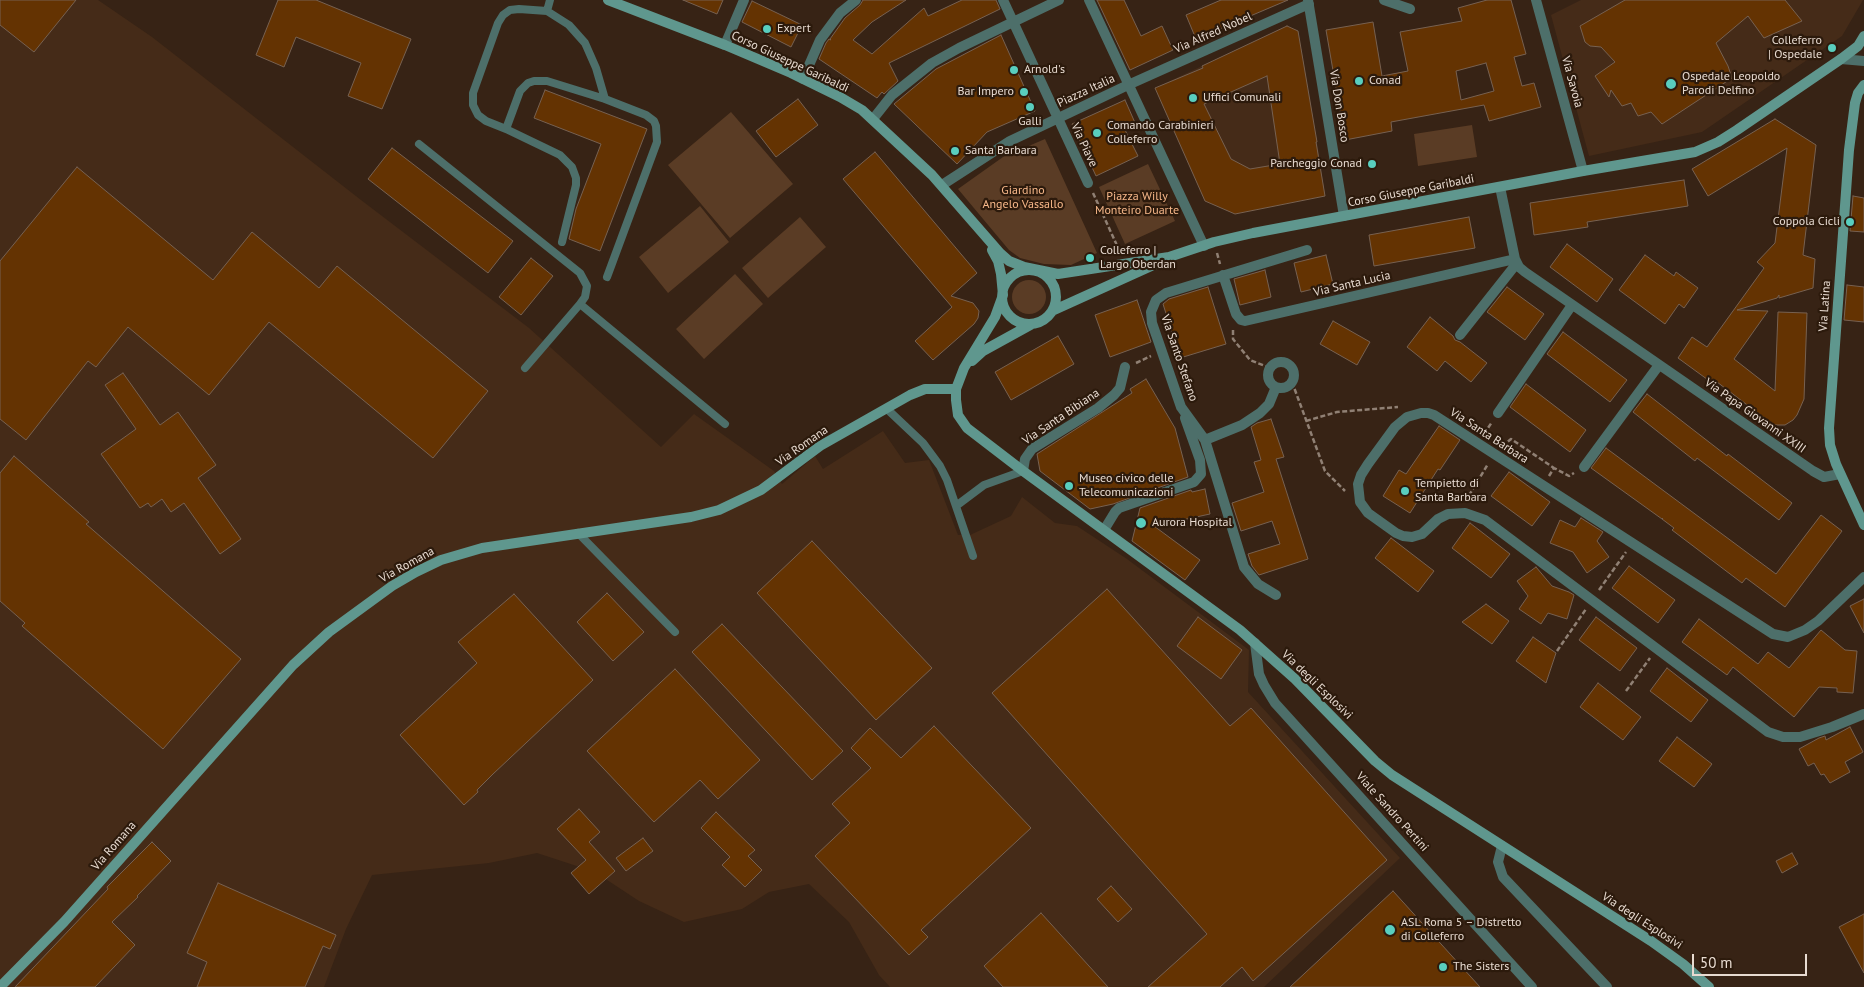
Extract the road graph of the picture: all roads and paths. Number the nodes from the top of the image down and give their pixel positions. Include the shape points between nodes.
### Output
1 (550, 0) edge
2 (608, 0) edge
3 (744, 0) edge
4 (856, 0) edge
5 (1003, 0) edge
6 (1059, 0) edge
7 (1089, 0) edge
8 (1384, 0) edge
9 (1536, 0) edge
10 (1309, 2) edge
11 (1410, 8) dead end
12 (547, 12) junction
13 (1013, 22) junction
14 (1864, 36) edge
15 (725, 45) junction
16 (1841, 59) junction
17 (1864, 61) edge
18 (803, 79) junction
19 (1128, 85) junction
20 (1864, 85) edge
21 (604, 99) junction
22 (1058, 118) junction
23 (873, 119) junction
24 (506, 130) junction
25 (419, 144) dead end
26 (1584, 171) junction
27 (1088, 183) joint
28 (942, 184) junction
29 (1500, 186) junction
30 (1344, 216) junction
31 (979, 227) junction
32 (562, 242) dead end
33 (1209, 244) junction
34 (1307, 250) dead end
35 (1169, 258) junction
36 (1516, 261) junction
37 (1125, 265) junction
38 (1037, 271) junction
39 (1223, 275) junction
40 (607, 277) dead end
41 (1003, 294) junction
42 (580, 304) junction
43 (1572, 305) junction
44 (1052, 311) junction
45 (1234, 311) junction
46 (1033, 323) junction
47 (1460, 335) dead end
48 (1162, 352) junction
49 (1659, 365) junction
50 (525, 368) dead end
51 (964, 368) junction
52 (1125, 368) joint
53 (1270, 368) junction
54 (1292, 382) junction
55 (1276, 387) junction
56 (956, 389) junction
57 (1403, 406) dead end
58 (1181, 407) junction
59 (887, 409) junction
60 (1498, 413) joint
61 (1306, 421) junction
62 (725, 424) dead end
63 (1205, 440) junction
64 (1477, 443) junction
65 (1494, 454) junction
66 (1584, 467) joint
67 (1554, 468) junction
68 (1023, 471) junction
69 (1840, 474) junction
70 (1542, 486) junction
71 (1349, 495) dead end
72 (956, 506) junction
73 (1458, 512) junction
74 (1864, 525) edge
75 (1104, 530) junction
76 (578, 533) junction
77 (1632, 544) junction
78 (973, 556) dead end
79 (1864, 577) edge
80 (1276, 595) dead end
81 (1592, 600) junction
82 (675, 632) dead end
83 (1255, 643) junction
84 (1657, 649) junction
85 (1556, 651) dead end
86 (1626, 691) dead end
87 (1864, 714) edge
88 (1502, 846) junction
89 (0, 987) edge
90 (1532, 987) edge
91 (1607, 987) edge
92 (1709, 987) edge

1 - 12 lane
2 - 15 main road, Corso Giuseppe Garibaldi
3 - 15 street
4 - 18 street via 840,13 824,34
5 - 13 street
6 - 13 street
7 - 19 street, Piazza Italia
8 - 11 street
9 - 26 street, Via Savoia
10 - 19 street, Via Alfred Nobel
10 - 30 street, Via Don Bosco
12 - 21 lane via 569,26 585,43
12 - 24 lane via 514,9 503,15 476,84 472,99 474,111
13 - 22 street, Piazza Italia
13 - 23 street via 932,63 892,95
14 - 16 main road, Corso Giuseppe Garibaldi via 1858,46
15 - 18 main road, Corso Giuseppe Garibaldi
16 - 17 street
16 - 26 main road, Corso Giuseppe Garibaldi via 1702,150
18 - 23 main road, Corso Giuseppe Garibaldi via 840,97
19 - 22 street, Piazza Italia
19 - 33 street
20 - 69 main road, Via Latina via 1854,108 1830,410 1830,446
21 - 24 lane via 548,81 534,81 520,90
21 - 40 lane via 650,118 658,137
22 - 27 street, Via Piave
22 - 28 street via 1000,146
23 - 28 main road, Corso Giuseppe Garibaldi
24 - 32 lane via 560,155 572,167 576,185
25 - 42 lane via 580,273 587,286 586,297
26 - 29 main road, Corso Giuseppe Garibaldi
27 - 37 path
28 - 31 main road, Corso Giuseppe Garibaldi
29 - 30 main road, Corso Giuseppe Garibaldi
29 - 36 street
30 - 33 main road, Corso Giuseppe Garibaldi via 1253,232
31 - 38 main road, Corso Giuseppe Garibaldi via 1008,261
31 - 41 main road, Corso Giuseppe Garibaldi via 998,261
33 - 35 main road, Corso Giuseppe Garibaldi
33 - 39 path
34 - 39 street
35 - 37 main road, Corso Giuseppe Garibaldi
35 - 44 main road
36 - 43 street, Via Papa Giovanni XXIII via 1525,272
36 - 45 street, Via Santa Lucia via 1250,321 1241,320
36 - 47 street
37 - 38 main road, Corso Giuseppe Garibaldi via 1070,274
38 - 41 main road via 1014,274
38 - 44 main road via 1046,275 1054,287 1056,297
39 - 45 street
39 - 48 street, Via Santo Stefano via 1160,296 1154,302 1152,323
41 - 46 main road via 1003,303 1011,316
41 - 51 main road, Via degli Esplosivi via 992,322
42 - 50 lane
42 - 62 lane
43 - 49 street, Via Papa Giovanni XXIII
43 - 60 street
44 - 46 main road
45 - 53 path via 1233,339 1250,360
46 - 51 main road, Via degli Esplosivi via 983,351
48 - 52 path
48 - 58 street, Via Santo Stefano
49 - 66 street
49 - 69 street, Via Papa Giovanni XXIII via 1813,471 1824,477
51 - 56 main road, Via degli Esplosivi
52 - 68 street, Via Santa Bibiana via 1120,388 1114,395 1032,449 1025,459
53 - 54 street via 1277,363 1286,363 1293,369
53 - 55 street via 1269,379
54 - 55 street via 1285,388
54 - 61 path
55 - 63 street via 1268,404 1255,417
56 - 59 main road, Via Romana via 925,389
56 - 68 main road, Via degli Esplosivi via 956,410 964,424
57 - 61 path via 1337,412
58 - 63 street, Via Santo Stefano
58 - 75 street via 1200,460 1200,474 1194,482 1119,508
59 - 72 lane via 932,454 944,474
59 - 76 main road, Via Romana via 820,446 761,490 726,507 697,516
60 - 64 path
61 - 71 path via 1325,472
63 - 80 street, Via Santo Stefano via 1244,567 1258,584
64 - 65 street, Via Santa Barbara
64 - 73 street, Via Santa Barbara via 1434,415 1413,415 1395,427 1359,480 1360,502 1368,513 1403,536 1422,534 1438,519
65 - 67 path via 1511,439
65 - 70 street, Via Santa Barbara
65 - 73 path
66 - 67 path via 1569,476
67 - 70 path
68 - 72 lane via 984,485
68 - 75 main road, Via degli Esplosivi
69 - 74 main road, Via Latina
70 - 77 street, Via Santa Barbara
72 - 78 lane
73 - 81 street via 1485,520
75 - 83 main road, Via degli Esplosivi
76 - 82 lane
76 - 89 main road, Via Romana via 491,546 440,560 392,586 341,622 287,672 64,922
77 - 79 street, Via Santa Barbara via 1764,630 1783,636 1793,636 1812,626
77 - 81 path
81 - 84 street
81 - 85 path
83 - 88 main road, Via degli Esplosivi via 1388,772
83 - 90 street, Viale Sandro Pertini via 1259,674 1275,703
84 - 86 path
84 - 87 street via 1756,724 1776,735 1800,736
88 - 91 street via 1498,862 1503,878
88 - 92 main road, Via degli Esplosivi via 1652,941

